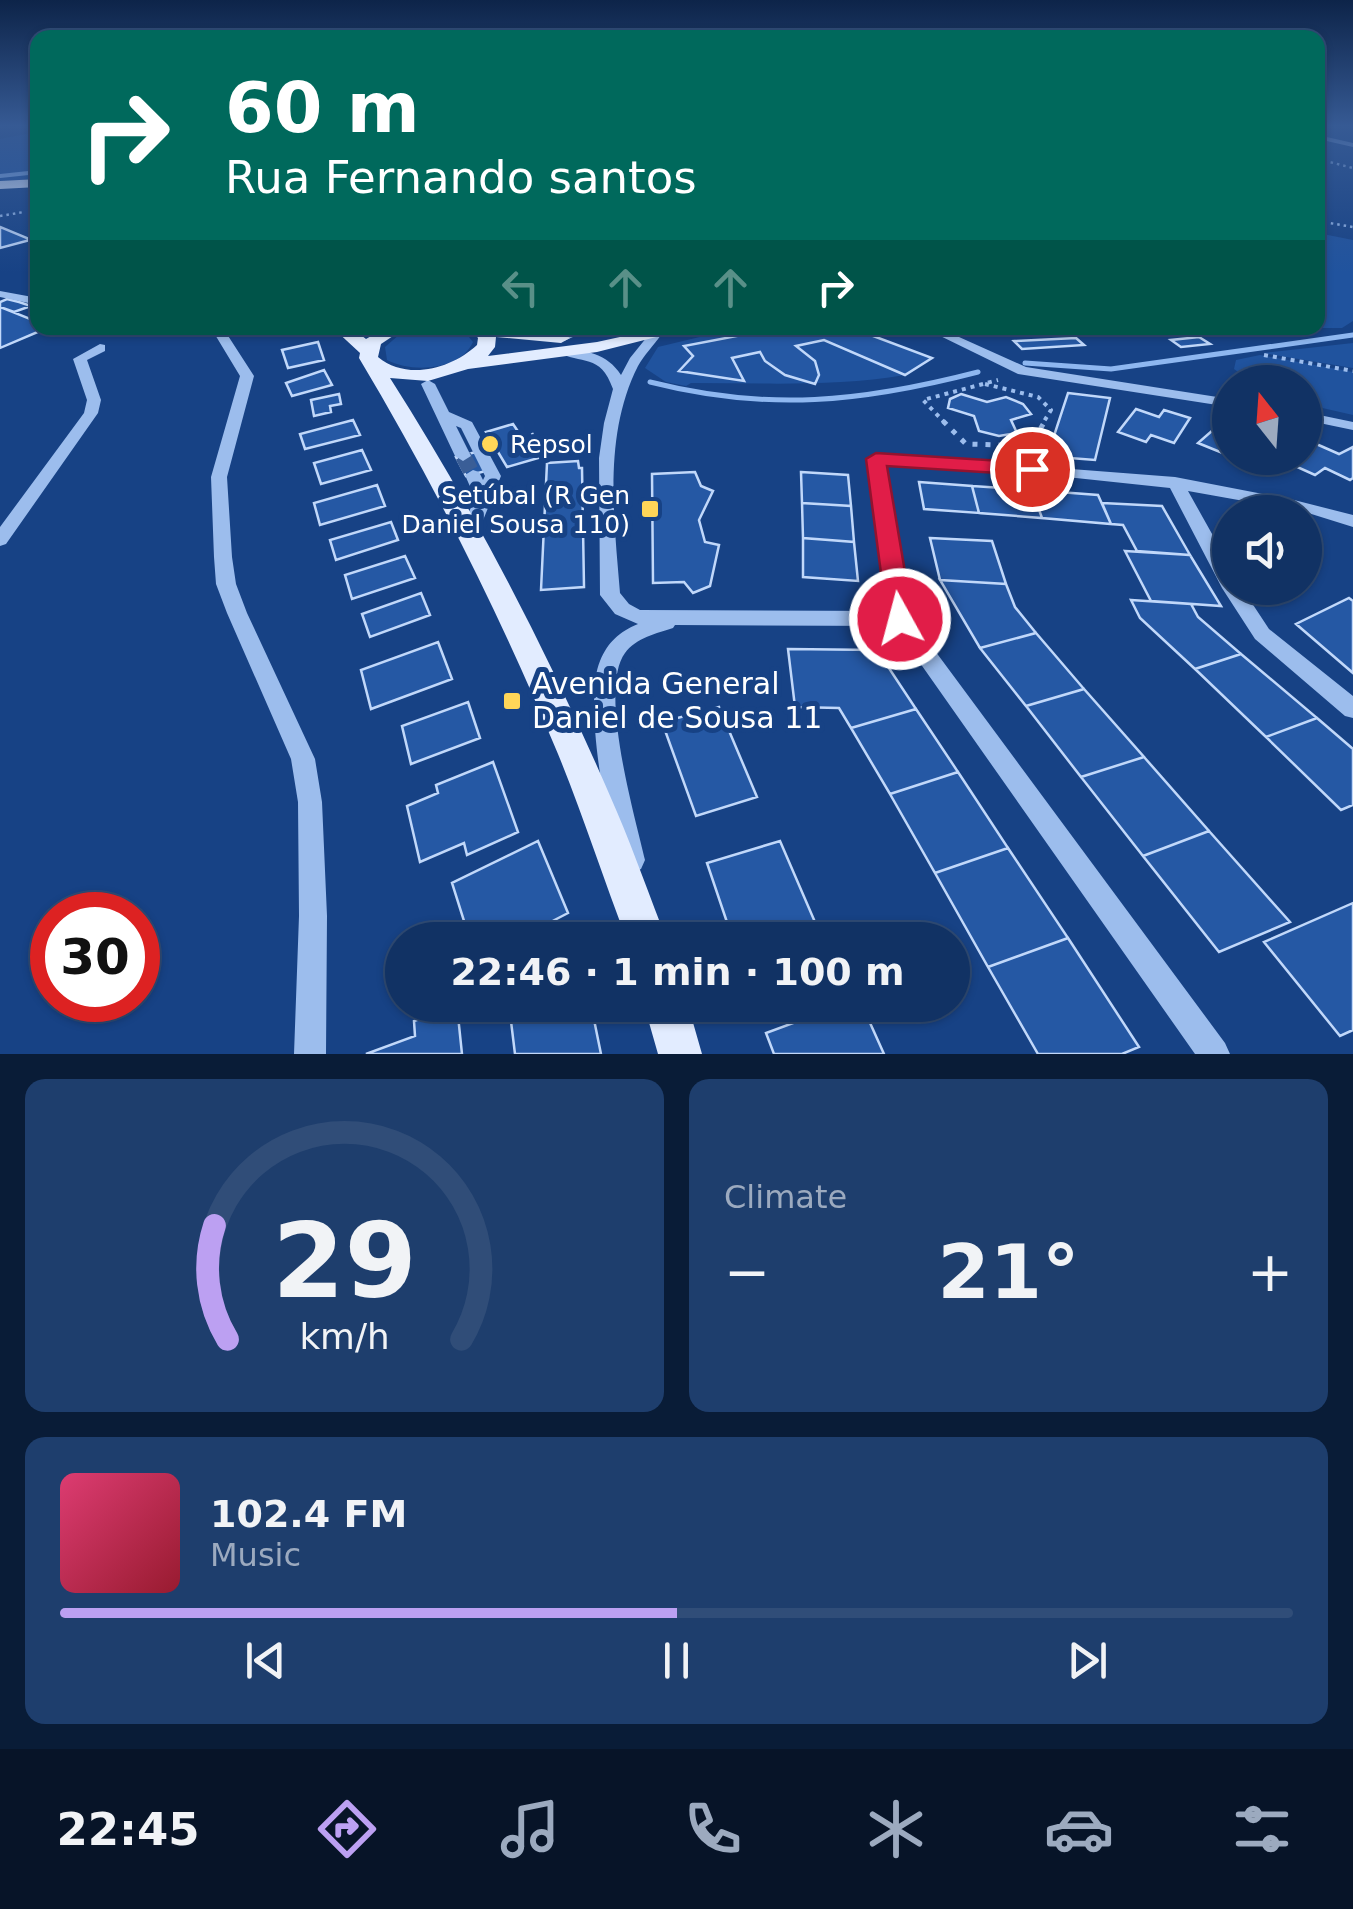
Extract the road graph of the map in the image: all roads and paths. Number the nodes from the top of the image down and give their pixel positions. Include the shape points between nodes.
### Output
1 (30, 183) edge
2 (0, 185) edge
3 (24, 212) dead end
4 (0, 216) edge
5 (1325, 222) edge
6 (1353, 228) edge
7 (0, 294) edge
8 (30, 300) edge
9 (221, 335) edge
10 (349, 335) edge
11 (385, 335) edge
12 (484, 335) edge
13 (512, 335) edge
14 (576, 335) edge
15 (600, 335) edge
16 (655, 335) joint
17 (946, 335) edge
18 (561, 344) junction
19 (100, 348) dead end
20 (368, 354) junction
21 (1264, 355) dead end
22 (466, 364) junction
23 (1353, 370) edge
24 (436, 378) junction
25 (1002, 379) dead end
26 (986, 384) junction
27 (621, 390) junction
28 (1212, 400) edge
29 (443, 416) junction
30 (1322, 420) edge
31 (1353, 426) edge
32 (418, 438) junction
33 (463, 456) tunnel mouth
34 (473, 474) tunnel mouth
35 (1175, 482) junction
36 (484, 499) junction
37 (1353, 520) edge
38 (468, 534) junction
39 (0, 540) edge
40 (1212, 551) edge
41 (1243, 605) edge
42 (900, 619) junction
43 (676, 620) junction
44 (1353, 709) edge
45 (641, 922) edge
46 (645, 922) edge
47 (671, 1022) edge
48 (310, 1054) edge
49 (680, 1054) edge
50 (1214, 1054) edge

1 - 2 main road
3 - 4 path
5 - 6 path
7 - 8 street
9 - 48 street via 247,376 219,478 226,584 302,759 310,802
10 - 20 main road
11 - 20 main road
12 - 22 main road via 486,347
13 - 18 main road
14 - 18 street
15 - 18 main road
16 - 18 main road
16 - 27 street via 632,361
17 - 28 street via 1024,370
18 - 22 main road
18 - 27 street via 604,362
19 - 39 street via 80,358 94,400 91,413
20 - 24 main road via 386,372
20 - 32 main road
21 - 23 path
22 - 24 main road
24 - 29 street
24 - 32 main road via 412,406
25 - 26 path
26 - 26 path via 923,400 966,444 1030,446 1050,410 1038,397
27 - 43 street via 604,465 610,595 638,617
29 - 33 street
29 - 36 street via 467,425 493,476
30 - 31 street
32 - 38 main road
34 - 36 street
35 - 37 street
35 - 40 street
35 - 42 street via 876,459
36 - 38 street
38 - 45 main road via 598,810
41 - 44 street via 1262,634
42 - 43 street
42 - 50 street
43 - 46 street via 649,627 618,647 605,671 606,720
47 - 49 main road

